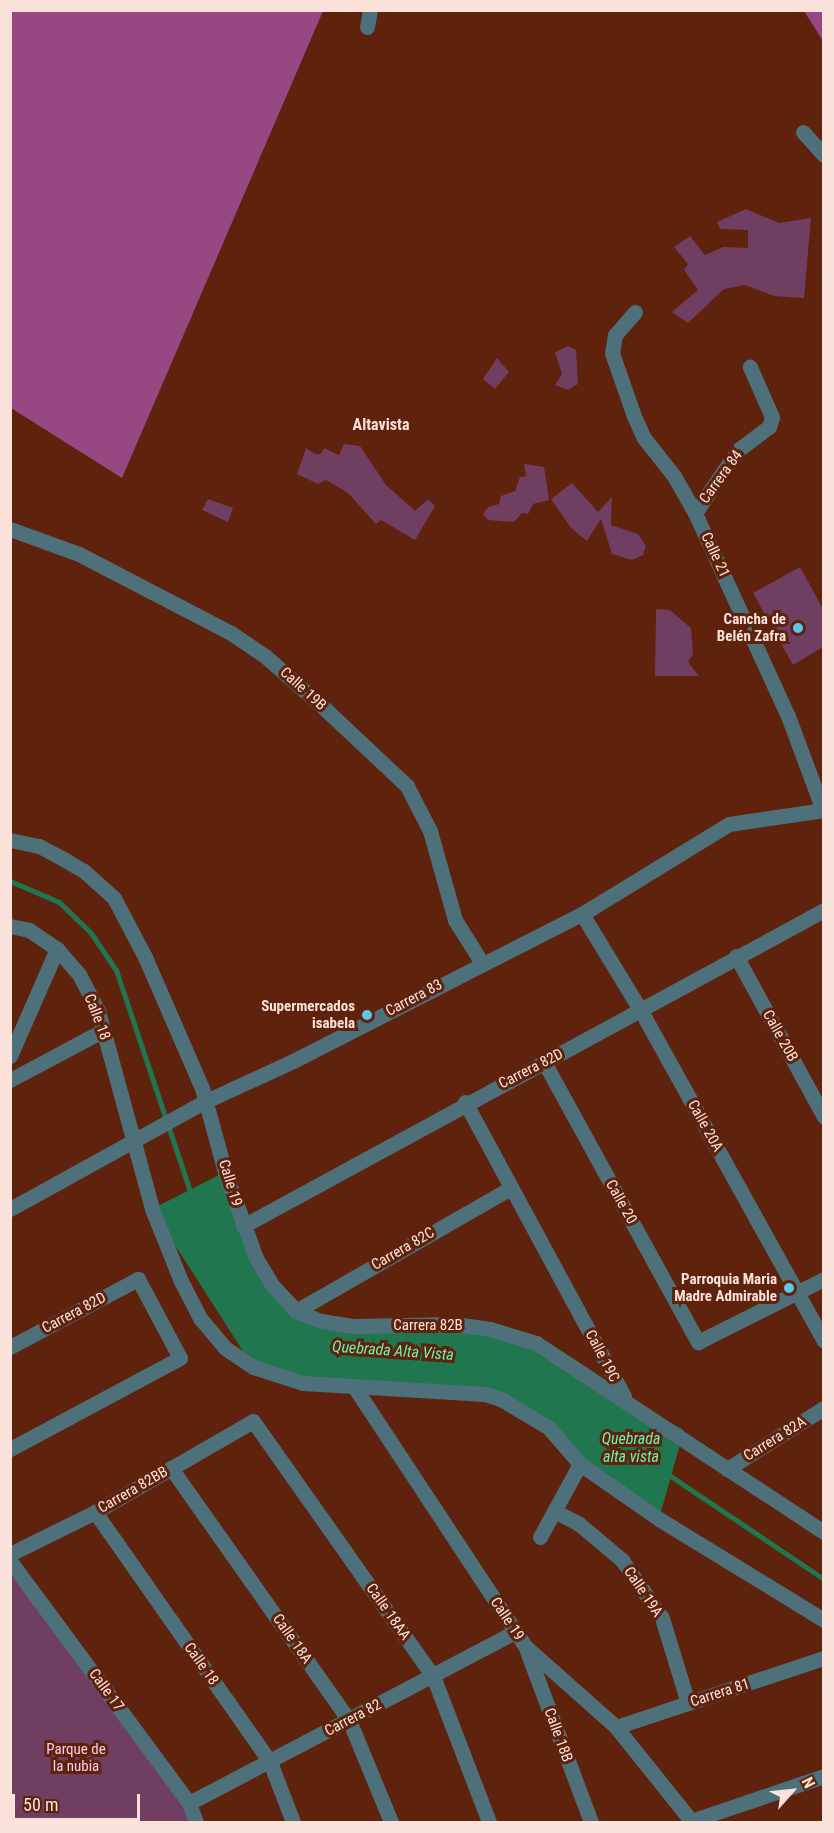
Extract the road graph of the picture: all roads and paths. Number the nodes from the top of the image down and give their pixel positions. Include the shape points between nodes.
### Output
1 (370, 10) edge
2 (367, 27) dead end
3 (803, 132) dead end
4 (824, 155) edge
5 (635, 312) dead end
6 (750, 367) dead end
7 (695, 513) junction
8 (10, 529) edge
9 (823, 810) edge
10 (10, 840) edge
11 (821, 910) edge
12 (582, 914) junction
13 (10, 926) edge
14 (57, 949) junction
15 (736, 956) junction
16 (482, 963) junction
17 (641, 1011) junction
18 (104, 1030) junction
19 (10, 1056) edge
20 (544, 1062) junction
21 (10, 1080) edge
22 (206, 1101) junction
23 (465, 1102) junction
24 (824, 1117) edge
25 (132, 1145) junction
26 (511, 1188) junction
27 (10, 1209) edge
28 (243, 1226) junction
29 (824, 1279) edge
30 (798, 1292) junction
31 (296, 1311) junction
32 (321, 1321) joint
33 (824, 1341) edge
34 (10, 1347) edge
35 (356, 1388) junction
36 (625, 1399) junction
37 (824, 1408) edge
38 (253, 1421) joint
39 (10, 1449) edge
40 (580, 1464) junction
41 (171, 1468) junction
42 (727, 1469) junction
43 (554, 1511) junction
44 (95, 1512) junction
45 (824, 1532) edge
46 (540, 1537) dead end
47 (10, 1554) edge
48 (10, 1561) edge
49 (824, 1620) edge
50 (515, 1632) junction
51 (526, 1647) junction
52 (824, 1658) edge
53 (433, 1676) junction
54 (688, 1703) junction
55 (349, 1720) junction
56 (616, 1727) junction
57 (270, 1762) junction
58 (824, 1776) edge
59 (189, 1803) junction
60 (196, 1822) edge
61 (293, 1822) edge
62 (391, 1822) edge
63 (489, 1822) edge
64 (591, 1822) edge
65 (692, 1822) edge

1 - 2 street
3 - 4 street
5 - 7 street, Calle 21 via 615,335 612,353 644,438
6 - 7 street, Carrera 84 via 772,417 769,427 738,450
7 - 9 street, Calle 21 via 788,716
8 - 16 street, Calle 19B via 79,554 231,633 265,656 324,708 412,793 430,831 455,920
9 - 12 street, Carrera 83 via 729,824
10 - 22 street, Calle 19 via 39,846 62,858 84,871 114,898 173,1020
11 - 15 street, Carrera 82D
12 - 16 street, Carrera 83
12 - 17 street, Calle 20A
13 - 14 street, Calle 18 via 29,930
14 - 18 street, Calle 18 via 79,975
14 - 19 street
15 - 17 street, Carrera 82D
15 - 24 street, Calle 20B
16 - 22 street, Carrera 83 via 293,1061
17 - 20 street, Carrera 82D
17 - 30 street, Calle 20A
18 - 21 street
18 - 25 street, Calle 18
20 - 23 street, Carrera 82D
20 - 30 street, Calle 20 via 698,1342
22 - 25 street, Carrera 83
22 - 28 street, Calle 19
23 - 26 street, Calle 19C
23 - 28 street, Carrera 82D
25 - 27 street, Carrera 83
25 - 35 street via 152,1209 200,1318 225,1348 253,1367 303,1383
26 - 31 street, Carrera 82C
26 - 36 street, Calle 19C
28 - 31 street, Calle 19 via 273,1286
29 - 30 street
30 - 33 street, Calle 20A
31 - 32 street, Calle 19
32 - 36 street, Carrera 82B via 354,1326 455,1324 513,1334 536,1343
34 - 39 street, Carrera 82D via 138,1279 180,1358
35 - 40 street via 485,1394 549,1428
35 - 50 street, Calle 19
36 - 42 street, Calle 19C
37 - 42 street, Carrera 82A
38 - 41 street, Carrera 82BB
38 - 53 street, Calle 18AA
40 - 43 street
40 - 49 street via 659,1519
41 - 44 street, Carrera 82BB
41 - 55 street, Calle 18A
42 - 45 street, Calle 19C
43 - 46 street
43 - 54 street, Calle 19A via 579,1524 622,1560 662,1618
44 - 47 street, Carrera 82BB
44 - 57 street, Calle 18
48 - 59 street, Calle 17
50 - 51 street, Calle 19
50 - 53 street, Carrera 82
51 - 56 street, Calle 19
51 - 64 street, Calle 18B
52 - 54 street, Carrera 81
53 - 55 street, Carrera 82
53 - 63 street, Calle 18AA
54 - 56 street, Carrera 81
55 - 57 street, Carrera 82
55 - 62 street, Calle 18A
56 - 65 street, Calle 19
57 - 59 street, Carrera 82
57 - 61 street, Calle 18
58 - 65 street
59 - 60 street, Calle 17

